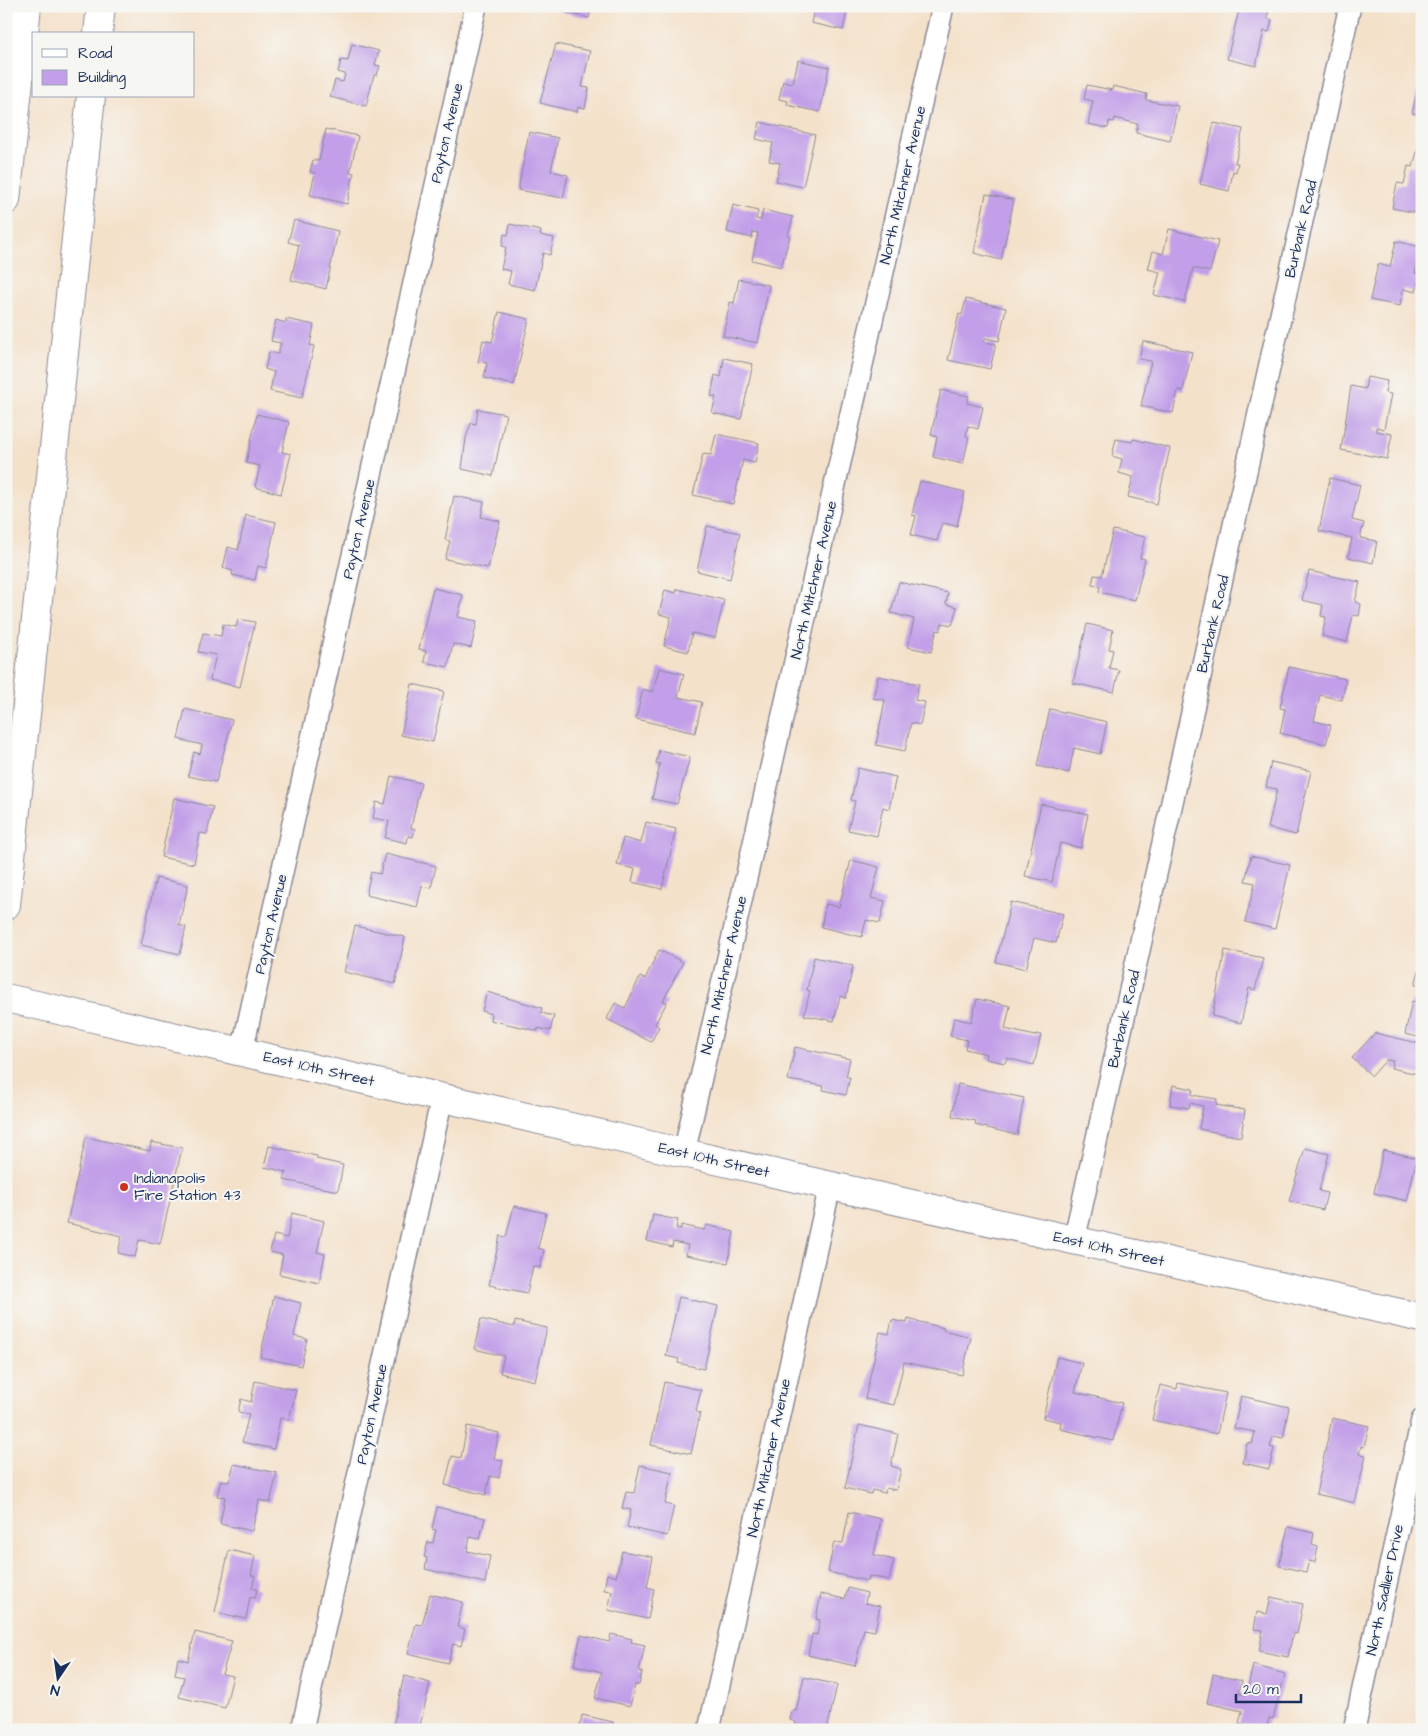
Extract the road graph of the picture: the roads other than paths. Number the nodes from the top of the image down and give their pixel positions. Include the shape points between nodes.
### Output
1 (27, 6) edge
2 (101, 6) edge
3 (476, 6) edge
4 (943, 6) edge
5 (1350, 6) edge
6 (98, 32) edge
7 (91, 98) edge
8 (6, 200) edge
9 (6, 905) edge
10 (6, 998) edge
11 (242, 1051) junction
12 (442, 1098) junction
13 (684, 1153) junction
14 (830, 1186) junction
15 (1074, 1241) junction
16 (1422, 1318) edge
17 (1422, 1420) edge
18 (302, 1730) edge
19 (709, 1730) edge
20 (1354, 1730) edge

1 - 8 main road
2 - 6 main road
3 - 11 street, Payton Avenue
4 - 13 street, North Mitchner Avenue
5 - 15 street, Burbank Road
7 - 9 main road
10 - 11 main road, East 10th Street
11 - 12 main road, East 10th Street
12 - 13 main road, East 10th Street
12 - 18 street, Payton Avenue
13 - 14 main road, East 10th Street
14 - 15 main road, East 10th Street
14 - 19 street, North Mitchner Avenue
15 - 16 main road, East 10th Street
17 - 20 street, North Sadlier Drive

